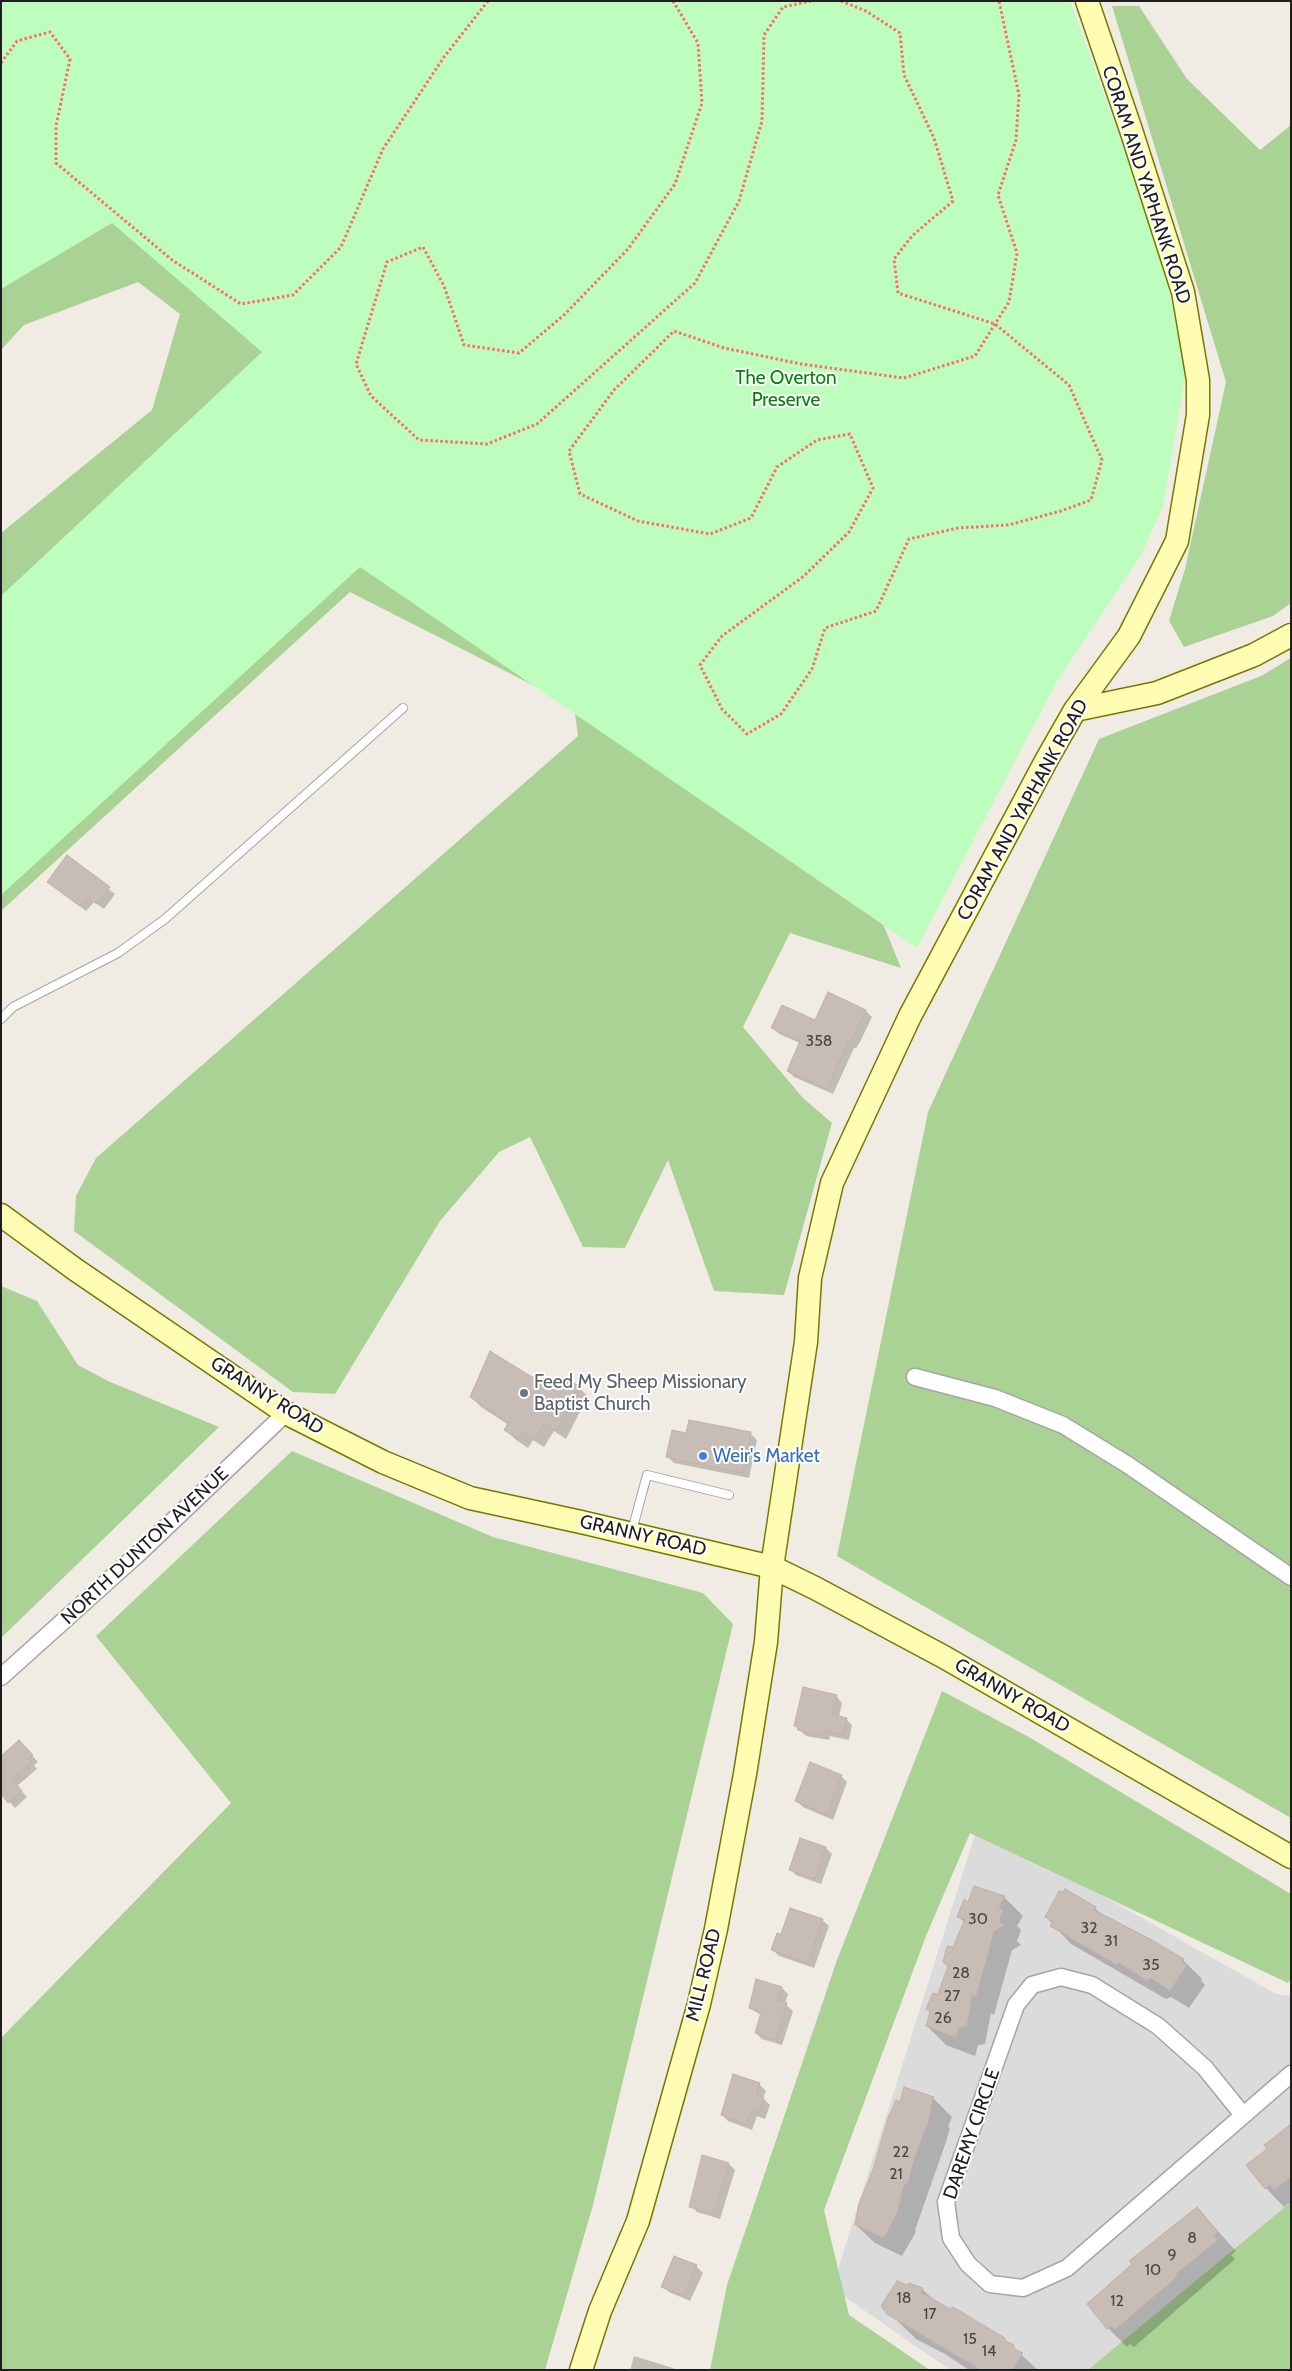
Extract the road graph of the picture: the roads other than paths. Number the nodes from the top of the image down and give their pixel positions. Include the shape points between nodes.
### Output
1 (1087, 1) edge
2 (1291, 635) edge
3 (403, 708) dead end
4 (1075, 710) junction
5 (1, 1019) edge
6 (1, 1215) edge
7 (915, 1377) dead end
8 (286, 1413) junction
9 (729, 1495) dead end
10 (631, 1533) junction
11 (772, 1567) junction
12 (1291, 1577) edge
13 (1, 1677) edge
14 (1291, 1857) edge
15 (1291, 2074) edge
16 (1242, 2115) junction
17 (581, 2370) edge

1 - 4 main road, CORAM AND YAPHANK ROAD via 1183,292 1198,380 1198,415 1177,541 1129,636
2 - 4 main road via 1254,655 1157,693
3 - 5 lane via 165,919 118,954 13,1007
4 - 11 main road, CORAM AND YAPHANK ROAD via 930,977 832,1183 810,1278 806,1342
6 - 8 main road, GRANNY ROAD
7 - 12 street via 995,1398 1063,1425 1128,1465
8 - 10 main road, GRANNY ROAD via 383,1462 470,1498
8 - 13 street, NORTH DUNTON AVENUE via 139,1553
9 - 10 lane via 647,1475
10 - 11 main road, GRANNY ROAD
11 - 14 main road, GRANNY ROAD via 944,1658
11 - 17 main road, MILL ROAD via 766,1642 745,1774 699,2004 638,2221 600,2311
15 - 16 street, DAREMY CIRCLE
16 - 16 street, DAREMY CIRCLE via 1067,2268 1024,2288 990,2284 968,2264 951,2238 946,2202 1016,2004 1032,1985 1061,1977 1092,1985 1158,2026 1204,2068

